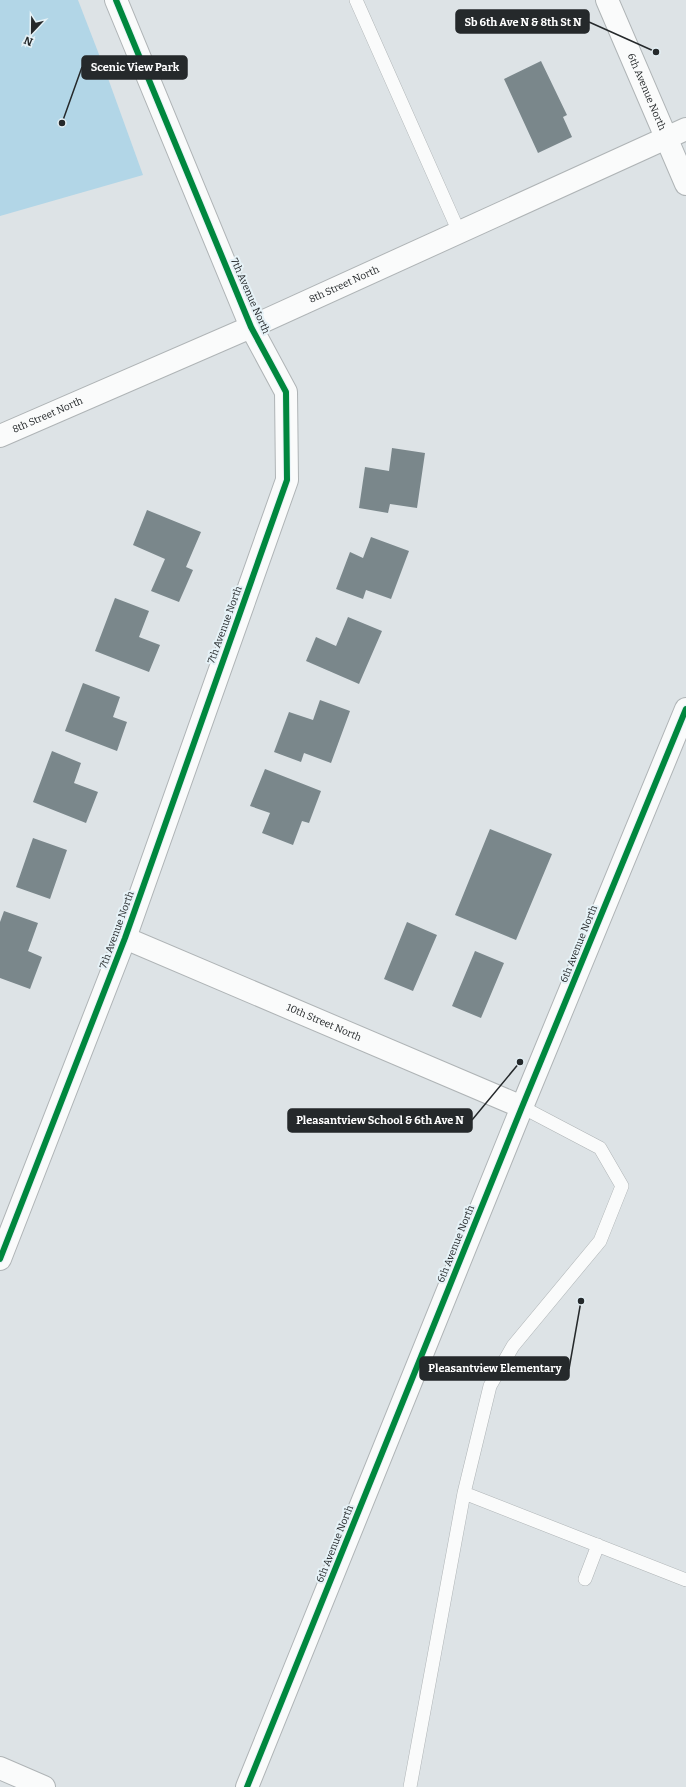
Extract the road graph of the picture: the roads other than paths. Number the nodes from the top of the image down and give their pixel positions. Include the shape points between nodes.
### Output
1 (116, 0) edge
2 (356, 0) edge
3 (607, 0) edge
4 (676, 134) edge
5 (686, 184) edge
6 (459, 232) junction
7 (251, 327) junction
8 (0, 436) edge
9 (686, 709) edge
10 (125, 938) junction
11 (522, 1107) junction
12 (0, 1259) edge
13 (464, 1493) junction
14 (598, 1545) junction
15 (585, 1579) dead end
16 (686, 1580) edge
17 (0, 1768) edge
18 (44, 1787) edge
19 (247, 1787) edge
20 (410, 1787) edge

1 - 7 street, 7th Avenue North
2 - 6 lane
3 - 4 street, 6th Avenue North
4 - 5 street, 6th Avenue North
4 - 6 street, 8th Street North
6 - 7 street, 8th Street North
7 - 8 street, 8th Street North
7 - 10 street, 7th Avenue North via 286,392 287,480
9 - 11 street, 6th Avenue North
10 - 11 street, 10th Street North
10 - 12 street, 7th Avenue North
11 - 13 lane via 600,1148 622,1186 600,1241 513,1346 490,1386
11 - 19 street, 6th Avenue North
13 - 14 lane
13 - 20 lane
14 - 15 lane
14 - 16 lane
17 - 18 street

